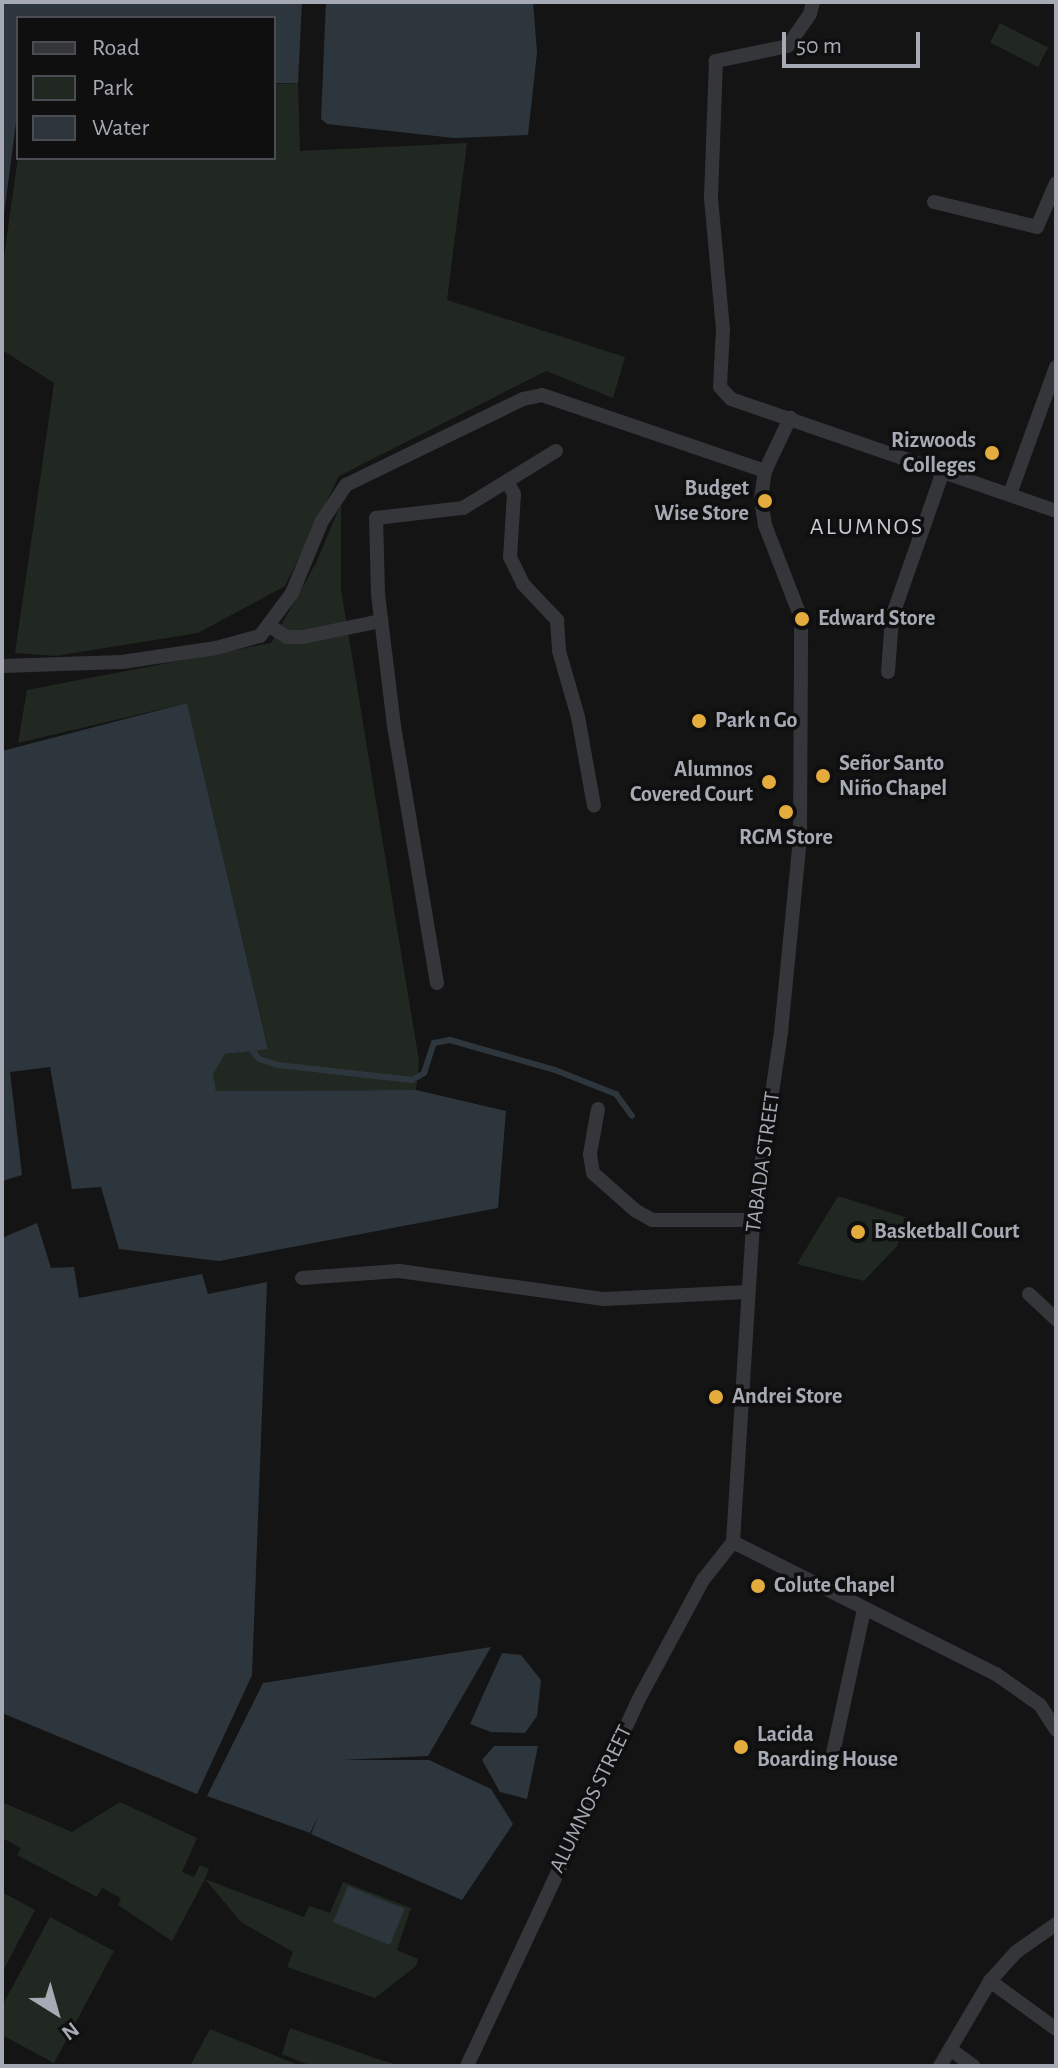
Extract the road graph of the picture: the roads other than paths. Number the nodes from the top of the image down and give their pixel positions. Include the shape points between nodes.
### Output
1 (813, 2) edge
2 (1056, 183) edge
3 (934, 202) dead end
4 (1056, 367) edge
5 (790, 418) junction
6 (556, 451) dead end
7 (765, 471) junction
8 (943, 471) junction
9 (507, 481) junction
10 (1010, 494) junction
11 (1056, 511) edge
12 (381, 621) junction
13 (271, 627) junction
14 (2, 666) edge
15 (888, 672) dead end
16 (594, 806) dead end
17 (437, 983) dead end
18 (598, 1109) dead end
19 (753, 1220) junction
20 (302, 1278) dead end
21 (748, 1292) junction
22 (1029, 1294) dead end
23 (1056, 1319) edge
24 (733, 1542) junction
25 (864, 1610) junction
26 (1056, 1730) edge
27 (833, 1753) dead end
28 (1056, 1924) edge
29 (990, 1981) junction
30 (1056, 2029) edge
31 (950, 2049) junction
32 (467, 2066) edge
33 (940, 2066) edge
34 (973, 2066) edge

1 - 5 street via 788,46 716,61 711,198 723,329 720,387 731,399
2 - 3 street via 1037,227
4 - 10 street
5 - 7 street, TABADA STREET
5 - 8 street
6 - 9 street
7 - 13 street via 542,395 523,399 346,485
7 - 19 street, TABADA STREET via 765,525 801,618 803,782 781,1032
8 - 10 street
8 - 15 street via 892,617
9 - 12 street via 463,508 376,518
9 - 16 street via 514,494 510,557 523,584 557,620 559,651
10 - 11 street
12 - 13 street via 303,637 287,637
12 - 17 street
13 - 14 street via 245,642 122,662
18 - 19 street via 590,1154 593,1173 636,1211 652,1220
19 - 21 street, TABADA STREET
20 - 21 street via 399,1271 604,1299
21 - 24 street, TABADA STREET
22 - 23 street
24 - 25 street
24 - 32 street, ALUMNOS STREET via 703,1580 641,1695
25 - 26 street via 996,1674 1040,1705
25 - 27 street
28 - 29 street via 1016,1952
29 - 30 street
29 - 31 street
31 - 33 street
31 - 34 street

